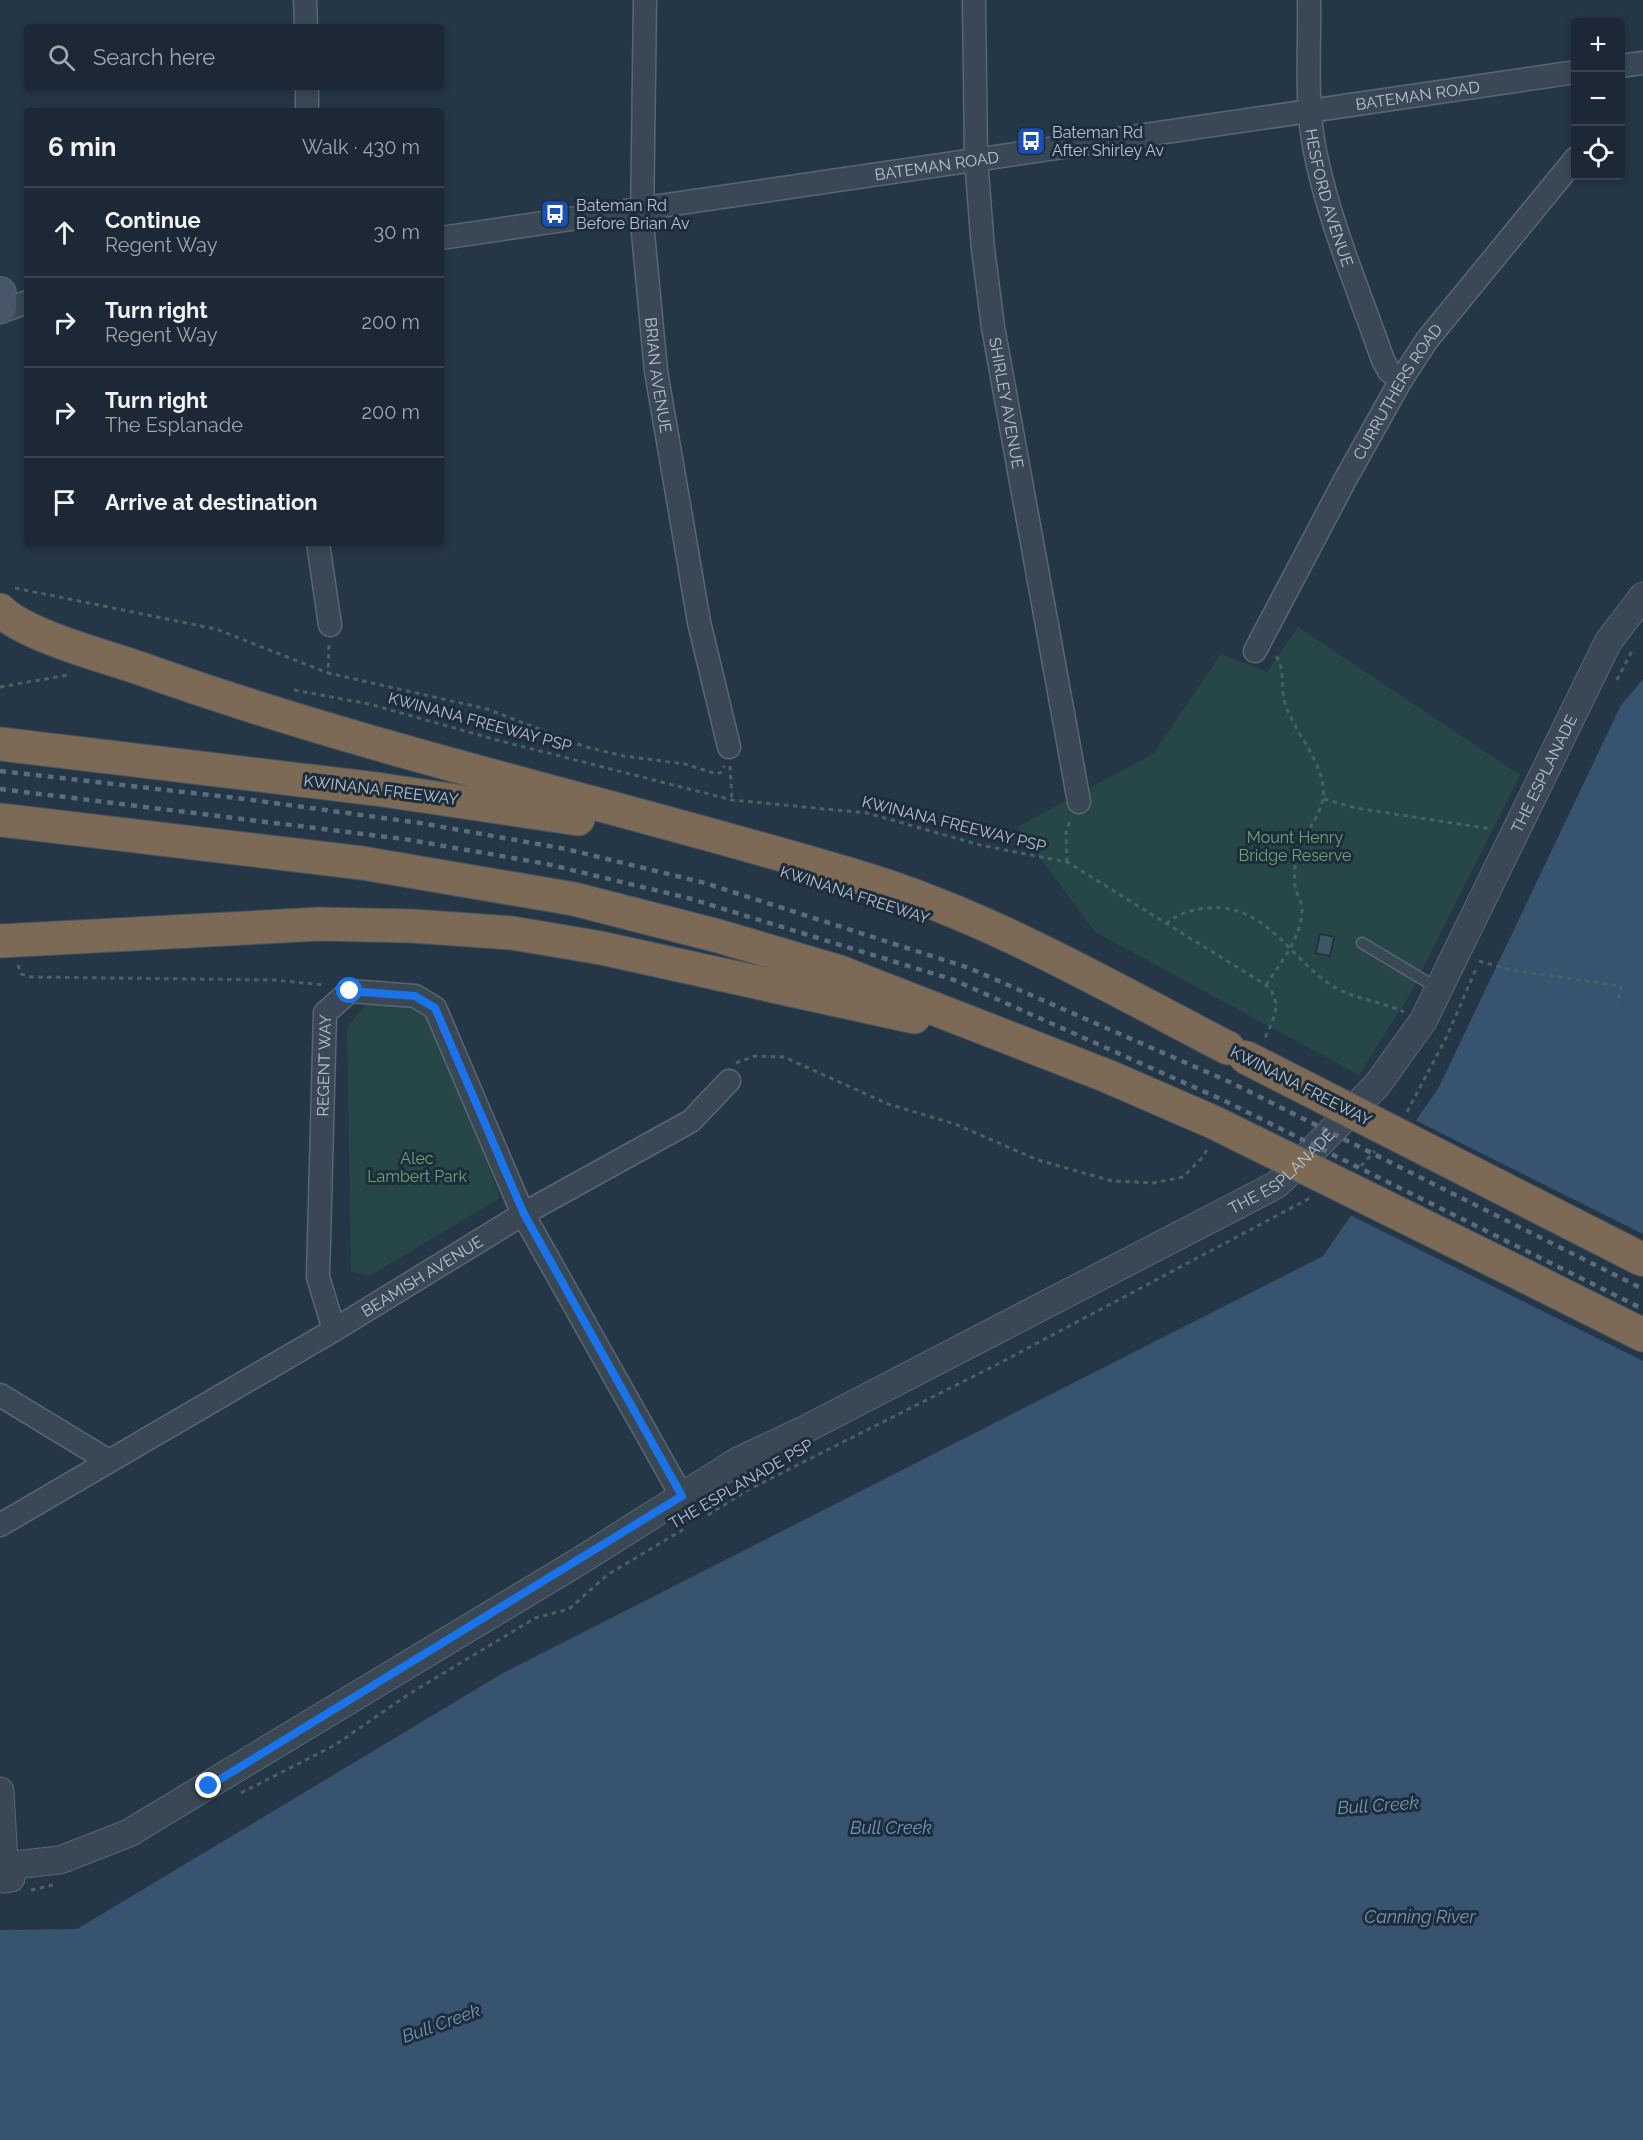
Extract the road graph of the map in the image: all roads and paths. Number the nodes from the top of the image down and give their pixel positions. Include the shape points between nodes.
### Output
1 (305, 0) edge
2 (645, 0) edge
3 (974, 0) edge
4 (1309, 0) edge
5 (306, 24) edge
6 (1643, 63) edge
7 (1625, 65) edge
8 (1571, 73) edge
9 (307, 90) edge
10 (307, 108) edge
11 (1311, 111) junction
12 (976, 159) junction
13 (1571, 163) edge
14 (642, 209) junction
15 (444, 238) edge
16 (0, 288) edge
17 (24, 292) edge
18 (0, 293) edge
19 (24, 303) edge
20 (0, 307) edge
21 (0, 312) edge
22 (1401, 380) junction
23 (318, 546) edge
24 (1643, 596) edge
25 (4, 598) edge
26 (330, 625) joint
27 (0, 634) edge
28 (55, 639) junction
29 (1255, 651) joint
30 (328, 673) junction
31 (68, 675) dead end
32 (0, 687) edge
33 (327, 698) dead end
34 (0, 744) edge
35 (729, 747) junction
36 (1324, 799) junction
37 (732, 800) junction
38 (1079, 802) joint
39 (0, 820) edge
40 (1513, 839) junction
41 (1067, 862) junction
42 (1166, 924) junction
43 (1362, 942) dead end
44 (1290, 949) junction
45 (3, 953) edge
46 (1479, 961) dead end
47 (1266, 985) junction
48 (1440, 989) junction
49 (350, 991) junction
50 (1351, 994) dead end
51 (1618, 1004) dead end
52 (1447, 1036) dead end
53 (1009, 1039) junction
54 (1244, 1051) junction
55 (729, 1081) joint
56 (1403, 1119) dead end
57 (1213, 1131) junction
58 (1382, 1144) dead end
59 (1358, 1168) dead end
60 (1313, 1196) dead end
61 (524, 1214) junction
62 (1643, 1260) edge
63 (334, 1330) junction
64 (1643, 1335) edge
65 (0, 1395) edge
66 (107, 1460) junction
67 (691, 1512) junction
68 (0, 1524) edge
69 (0, 1791) edge
70 (235, 1796) dead end
71 (7, 1876) edge
72 (56, 1885) dead end

1 - 5 street
2 - 14 street, BRIAN AVENUE
3 - 12 street, SHIRLEY AVENUE
4 - 11 street, HESFORD AVENUE
6 - 7 street
8 - 11 street, BATEMAN ROAD
9 - 10 street
11 - 12 street, BATEMAN ROAD
11 - 22 street, HESFORD AVENUE via 1315,151 1326,193 1383,360
12 - 14 street, BATEMAN ROAD
12 - 38 street, SHIRLEY AVENUE via 993,327
13 - 22 street, CURRUTHERS ROAD via 1427,340
14 - 15 street, BATEMAN ROAD
14 - 35 street, BRIAN AVENUE via 656,371 699,622
16 - 17 street
18 - 20 main road
19 - 21 street
22 - 29 street, CURRUTHERS ROAD
23 - 26 street
24 - 40 street, THE ESPLANADE via 1608,642
25 - 28 highway via 14,621
25 - 30 path via 216,629
26 - 30 path
27 - 28 highway
28 - 54 highway via 245,706 868,880 1003,932
29 - 36 path via 1273,654 1280,661 1285,702 1302,742 1315,760
30 - 35 path via 487,709 586,747 685,764 717,774 722,772
31 - 32 path
33 - 37 path, KWINANA FREEWAY PSP via 369,705
34 - 54 highway, KWINANA FREEWAY via 472,802 580,820 687,845 788,872 927,917
35 - 37 path
36 - 40 path via 1356,808 1493,829
36 - 44 path via 1297,854 1295,886 1302,905 1301,924
37 - 41 path, KWINANA FREEWAY PSP via 867,813 980,845
38 - 41 path via 1066,833
39 - 53 highway via 362,863 574,899 840,972
40 - 48 street, THE ESPLANADE
41 - 42 path, KWINANA FREEWAY PSP
42 - 44 path via 1177,915 1220,907 1258,919
42 - 47 path, KWINANA FREEWAY PSP
43 - 48 lane
44 - 47 path
44 - 50 path via 1331,985
45 - 49 path via 21,974 30,977 274,980
45 - 53 highway via 56,938 320,924 512,933 601,948
46 - 51 path via 1511,970 1621,986
47 - 54 path via 1276,1000 1276,1013
48 - 67 street, THE ESPLANADE via 1423,1021 1377,1085 1276,1185 738,1461
49 - 61 street via 415,996 435,1008
49 - 63 street, REGENT WAY via 325,1013 318,1277
52 - 56 path
53 - 57 highway via 1107,1076
54 - 62 highway, KWINANA FREEWAY, bridge
55 - 57 path via 735,1063 755,1056 784,1057 888,1104 955,1124 1038,1160 1112,1181 1153,1183 1183,1177 1201,1159
55 - 61 street, BEAMISH AVENUE via 691,1121
57 - 64 highway, bridge
58 - 59 path
60 - 67 path, THE ESPLANADE PSP via 996,1365 748,1490
61 - 63 street, BEAMISH AVENUE
61 - 67 street
63 - 66 street, BEAMISH AVENUE
65 - 66 street
66 - 68 street, BEAMISH AVENUE
67 - 70 path, THE ESPLANADE PSP via 568,1609 535,1618 409,1694 335,1745
67 - 71 street, THE ESPLANADE via 578,1562 129,1833
69 - 71 street
71 - 72 path

